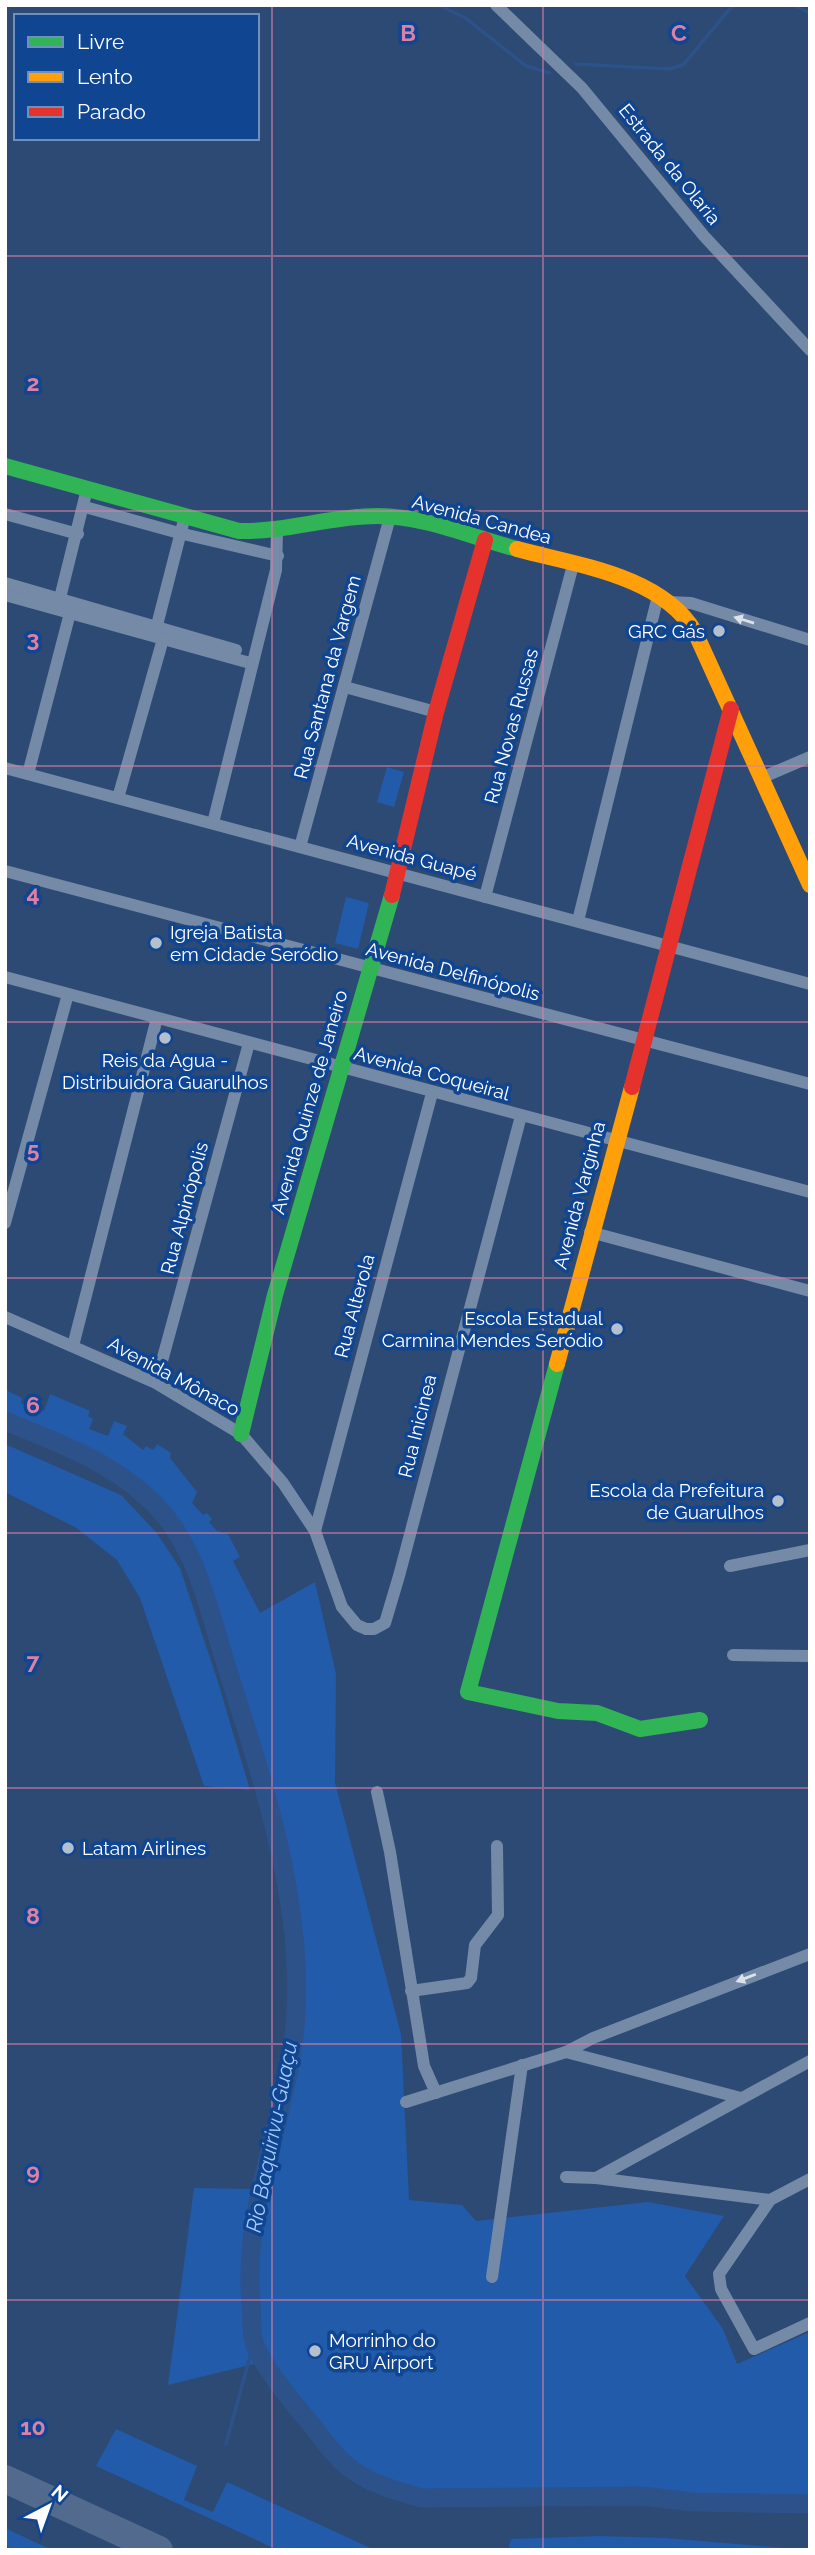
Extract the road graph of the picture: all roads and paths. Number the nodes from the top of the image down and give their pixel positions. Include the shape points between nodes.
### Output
1 (496, 5) edge
2 (810, 350) edge
3 (5, 466) edge
4 (88, 489) junction
5 (85, 507) junction
6 (5, 514) edge
7 (185, 516) junction
8 (390, 517) junction
9 (277, 531) junction
10 (179, 533) junction
11 (78, 534) junction
12 (485, 540) junction
13 (278, 556) junction
14 (573, 565) junction
15 (5, 583) edge
16 (5, 595) edge
17 (663, 599) junction
18 (63, 607) junction
19 (158, 634) junction
20 (810, 640) edge
21 (236, 649) dead end
22 (250, 663) junction
23 (345, 687) junction
24 (731, 709) junction
25 (436, 712) junction
26 (810, 757) edge
27 (5, 768) edge
28 (28, 774) junction
29 (761, 778) junction
30 (118, 798) junction
31 (213, 823) junction
32 (300, 847) junction
33 (805, 862) edge
34 (5, 872) edge
35 (398, 873) junction
36 (810, 885) edge
37 (485, 897) junction
38 (578, 921) junction
39 (670, 946) junction
40 (370, 968) junction
41 (5, 977) edge
42 (810, 984) edge
43 (68, 994) junction
44 (157, 1018) junction
45 (644, 1042) junction
46 (248, 1043) junction
47 (340, 1068) junction
48 (810, 1084) edge
49 (432, 1093) junction
50 (522, 1116) junction
51 (616, 1141) junction
52 (810, 1192) edge
53 (5, 1223) edge
54 (590, 1233) junction
55 (810, 1291) edge
56 (5, 1317) edge
57 (73, 1346) junction
58 (156, 1384) junction
59 (241, 1434) junction
60 (315, 1531) junction
61 (810, 1550) edge
62 (730, 1566) dead end
63 (385, 1623) joint
64 (733, 1655) dead end
65 (810, 1656) edge
66 (700, 1720) dead end
67 (377, 1792) dead end
68 (497, 1846) dead end
69 (810, 1954) edge
70 (411, 1991) junction
71 (593, 2038) junction
72 (566, 2052) junction
73 (601, 2061) junction
74 (810, 2061) edge
75 (522, 2065) junction
76 (436, 2093) junction
77 (741, 2098) junction
78 (406, 2102) dead end
79 (566, 2176) dead end
80 (596, 2178) junction
81 (810, 2179) edge
82 (770, 2200) junction
83 (492, 2277) dead end
84 (810, 2323) edge

1 - 2 street, Estrada da Olaria via 582,88 704,236
3 - 4 street, Avenida Candea
4 - 5 street
4 - 7 street, Avenida Candea
5 - 10 street
5 - 11 street
6 - 11 street
7 - 9 street, Avenida Candea via 239,531
7 - 10 street
8 - 9 street, Avenida Candea
8 - 12 street, Avenida Candea
8 - 23 street, Rua Santana da Vargem
9 - 13 street
10 - 13 street
10 - 19 street
11 - 18 street
12 - 14 street, Avenida Candea
12 - 25 street, Avenida Quinze de Janeiro
13 - 22 street
14 - 17 street, Avenida Candea via 634,584
14 - 37 street, Rua Novas Russas
15 - 18 street
16 - 18 street
20 -> 17 street via 691,603
17 - 24 street via 691,624
17 - 38 street
18 - 19 street
18 - 28 street
19 - 21 street
19 - 22 street
19 - 30 street
22 - 31 street
23 - 25 street
23 - 32 street, Rua Santana da Vargem
24 - 29 street
24 - 39 street, Avenida Varginha
25 - 35 street, Avenida Quinze de Janeiro
26 - 29 street
27 - 28 street, Avenida Guapé
28 - 30 street, Avenida Guapé
29 - 33 street
30 - 31 street, Avenida Guapé
31 - 32 street, Avenida Guapé
32 - 35 street, Avenida Guapé
33 - 36 street
34 - 40 street, Avenida Delfinópolis
35 - 37 street, Avenida Guapé
35 - 40 street, Avenida Quinze de Janeiro
37 - 38 street, Avenida Guapé
38 - 39 street, Avenida Guapé
39 - 42 street, Avenida Guapé
39 - 45 street, Avenida Varginha
40 - 45 street, Avenida Delfinópolis
40 - 47 street, Avenida Quinze de Janeiro
41 - 43 street, Avenida Coqueiral
43 - 44 street, Avenida Coqueiral
43 - 53 street
44 - 46 street, Avenida Coqueiral
44 - 57 street
45 - 48 street, Avenida Delfinópolis
45 - 51 street, Avenida Varginha
46 - 47 street, Avenida Coqueiral
46 - 58 street, Rua Alpinópolis
47 - 49 street, Avenida Coqueiral
47 - 59 street, Avenida Quinze de Janeiro
49 - 50 street, Avenida Coqueiral
49 - 60 street, Rua Alterola
50 - 51 street, Avenida Coqueiral
50 - 63 street, Rua Inicinea
51 - 52 street, Avenida Coqueiral
51 - 54 street, Avenida Varginha
54 - 55 street
54 - 66 street, Avenida Varginha via 468,1692 558,1711 597,1713 640,1729
56 - 57 street, Avenida Mônaco
57 - 58 street, Avenida Mônaco
58 - 59 street, Avenida Mônaco
59 - 60 street, Avenida Mônaco via 283,1483
60 - 63 street, Avenida Mônaco via 348,1617 366,1629
61 - 62 street
64 - 65 street
67 - 70 street
68 - 70 street via 498,1915 475,1945 471,1978 467,1983
69 -> 71 street
70 - 76 street via 424,2066
71 - 72 street
71 - 73 street via 592,2047
72 - 73 street
72 - 75 street
73 - 77 street
74 - 77 street
75 - 76 street
75 - 83 street
76 - 78 street
77 - 80 street
79 - 80 street
80 - 82 street
81 - 82 street
82 - 84 street via 719,2274 721,2289 754,2349

